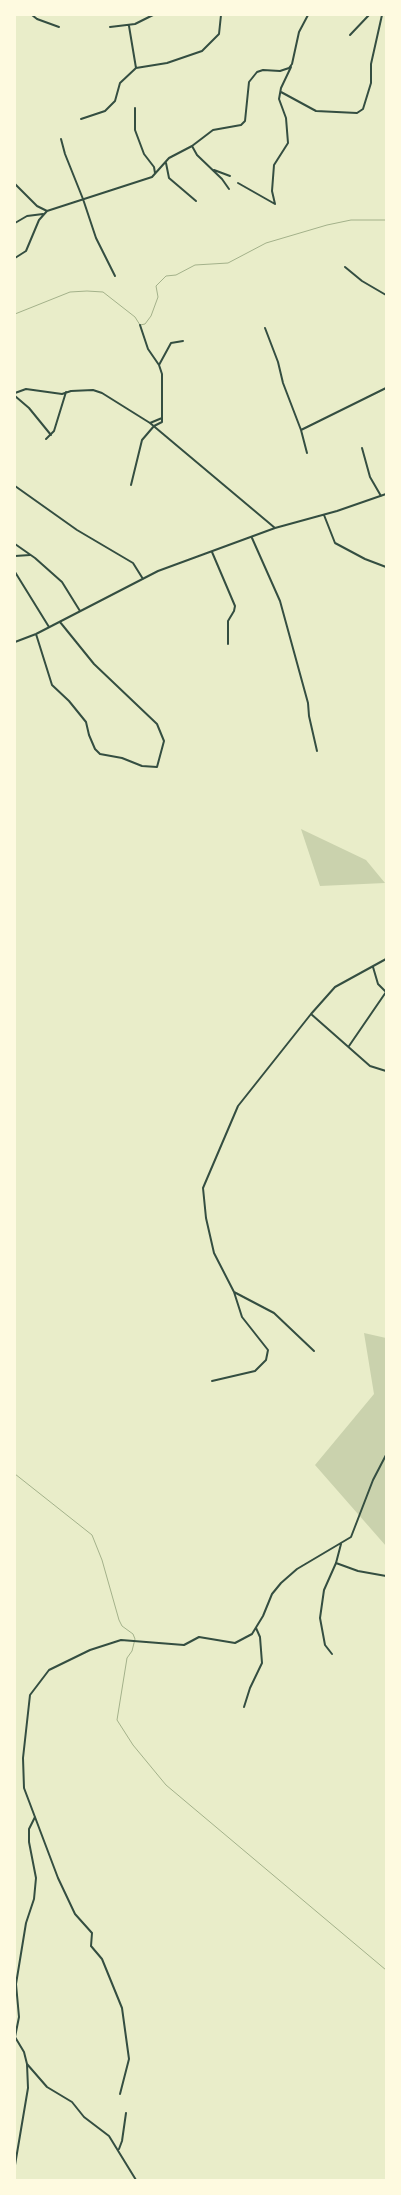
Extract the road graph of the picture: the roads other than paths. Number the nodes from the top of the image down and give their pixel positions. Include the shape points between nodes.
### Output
1 (32, 15) edge
2 (153, 15) edge
3 (221, 15) edge
4 (308, 15) edge
5 (369, 15) edge
6 (382, 15) edge
7 (128, 26) junction
8 (59, 27) dead end
9 (110, 27) dead end
10 (350, 35) dead end
11 (292, 64) junction
12 (136, 68) junction
13 (281, 92) junction
14 (135, 108) dead end
15 (81, 119) dead end
16 (61, 139) dead end
17 (192, 146) junction
18 (166, 163) junction
19 (212, 170) junction
20 (155, 174) junction
21 (230, 176) dead end
22 (238, 183) dead end
23 (15, 184) edge
24 (229, 189) dead end
25 (83, 199) junction
26 (196, 201) dead end
27 (47, 210) junction
28 (43, 214) junction
29 (15, 223) edge
30 (15, 258) edge
31 (345, 267) dead end
32 (116, 276) dead end
33 (386, 295) edge
34 (140, 325) dead end
35 (265, 328) dead end
36 (183, 341) dead end
37 (159, 364) junction
38 (386, 388) edge
39 (66, 392) junction
40 (15, 394) edge
41 (162, 418) junction
42 (150, 423) junction
43 (154, 426) junction
44 (301, 430) junction
45 (51, 434) junction
46 (46, 439) dead end
47 (362, 448) dead end
48 (307, 452) dead end
49 (131, 485) dead end
50 (15, 486) edge
51 (386, 494) edge
52 (381, 496) junction
53 (324, 515) junction
54 (275, 528) junction
55 (252, 538) junction
56 (15, 544) edge
57 (212, 552) junction
58 (30, 555) junction
59 (15, 556) edge
60 (386, 567) edge
61 (15, 572) edge
62 (143, 579) junction
63 (80, 611) junction
64 (59, 622) junction
65 (49, 627) junction
66 (36, 634) junction
67 (15, 642) edge
68 (228, 644) dead end
69 (317, 751) dead end
70 (386, 959) edge
71 (373, 967) junction
72 (386, 992) edge
73 (311, 1014) junction
74 (348, 1046) junction
75 (386, 1071) edge
76 (234, 1292) junction
77 (314, 1351) dead end
78 (212, 1381) dead end
79 (386, 1455) edge
80 (341, 1544) junction
81 (336, 1563) junction
82 (386, 1576) edge
83 (256, 1628) junction
84 (332, 1654) dead end
85 (244, 1707) dead end
86 (35, 1817) junction
87 (27, 2064) junction
88 (120, 2094) dead end
89 (126, 2113) dead end
90 (119, 2150) junction
91 (15, 2165) edge
92 (136, 2180) edge

1 - 8 street
2 - 7 street
3 - 12 street via 219,34 202,51 175,61
4 - 11 street via 299,32
5 - 10 street
6 - 13 street via 371,64 371,83 363,109 357,113 316,111
7 - 9 street
7 - 12 street
11 - 13 street
11 - 17 street via 280,71 256,72 249,82 241,125 213,130
12 - 15 street via 120,83 115,101 105,111
13 - 22 street via 288,142 274,165 272,191 275,204
14 - 20 street via 135,130
16 - 25 street
17 - 18 street
17 - 19 street
18 - 20 street
18 - 26 street via 169,178
19 - 21 street
19 - 24 street
20 - 25 street
23 - 27 street via 37,206
25 - 27 street
25 - 32 street via 96,238
27 - 28 street
28 - 29 street via 28,216
28 - 30 street via 26,251
31 - 33 street
34 - 37 street via 148,349
35 - 44 street
36 - 37 street via 171,343
37 - 41 street
38 - 44 street
39 - 40 street via 26,389
39 - 42 street via 93,390 102,393
39 - 45 street
40 - 45 street
41 - 42 street
41 - 43 street via 162,422
42 - 43 street
43 - 49 street via 142,440
43 - 54 street
44 - 48 street
45 - 46 street
47 - 52 street via 370,477
50 - 62 street via 77,530 133,563
51 - 52 street
52 - 53 street
53 - 54 street
53 - 60 street via 335,543 365,560
54 - 55 street
55 - 57 street
55 - 69 street via 280,601 308,703
56 - 58 street
57 - 62 street
57 - 68 street via 235,606 228,621
58 - 59 street
58 - 63 street via 62,582
61 - 65 street
62 - 63 street
63 - 64 street
64 - 65 street
64 - 66 street via 94,664 157,724 164,741 157,767 100,754 95,749 86,722 52,685
65 - 66 street
66 - 67 street
70 - 71 street
71 - 72 street via 378,984
71 - 73 street via 334,987
72 - 74 street
73 - 74 street
73 - 76 street via 238,1106 203,1188 214,1253
74 - 75 street via 370,1066
76 - 77 street via 274,1313
76 - 78 street via 242,1317 266,1346 267,1357 255,1371
79 - 80 street via 355,1530
80 - 81 street
80 - 83 street via 297,1569 281,1583 272,1594
81 - 82 street
81 - 84 street via 324,1590 320,1618 325,1645
83 - 85 street via 262,1663
83 - 86 street via 252,1634 235,1643 200,1637 184,1645 121,1640 90,1650 49,1670 30,1695 27,1707 24,1788
86 - 87 street via 29,1829 28,1842 36,1878 34,1899 26,1924 16,1984 19,2017 15,2037
86 - 88 street via 58,1878 75,1914 92,1933 91,1946 102,1959 122,2008 129,2059
87 - 90 street via 47,2087 72,2102 109,2136
87 - 91 street via 28,2088
89 - 90 street
90 - 92 street

